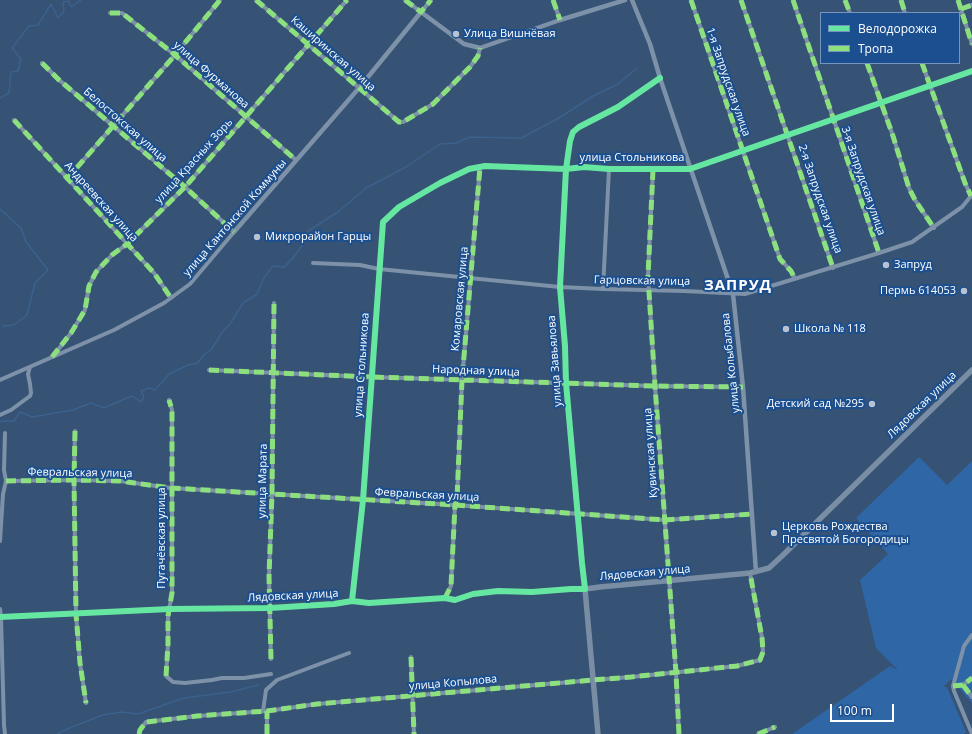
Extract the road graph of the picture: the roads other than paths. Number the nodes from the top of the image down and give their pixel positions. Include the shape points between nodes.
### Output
1 (220, 0) edge
2 (256, 0) edge
3 (346, 0) edge
4 (405, 0) edge
5 (431, 0) edge
6 (553, 0) edge
7 (625, 0) edge
8 (632, 0) edge
9 (691, 0) edge
10 (741, 0) edge
11 (793, 0) edge
12 (845, 0) edge
13 (901, 0) edge
14 (958, 0) edge
15 (972, 5) edge
16 (961, 9) junction
17 (421, 12) junction
18 (850, 12) edge
19 (905, 12) edge
20 (110, 13) dead end
21 (560, 20) junction
22 (308, 44) junction
23 (972, 44) edge
24 (480, 48) junction
25 (175, 55) junction
26 (42, 63) dead end
27 (867, 64) edge
28 (922, 64) edge
29 (972, 71) edge
30 (660, 78) junction
31 (930, 87) junction
32 (359, 88) junction
33 (881, 103) junction
34 (246, 116) junction
35 (832, 119) junction
36 (14, 120) dead end
37 (113, 127) junction
38 (788, 134) junction
39 (743, 150) junction
40 (296, 160) junction
41 (480, 167) junction
42 (566, 169) junction
43 (609, 169) junction
44 (690, 169) junction
45 (653, 170) junction
46 (67, 179) junction
47 (185, 187) junction
48 (934, 228) junction
49 (234, 232) junction
50 (127, 244) junction
51 (878, 253) junction
52 (313, 263) dead end
53 (833, 268) junction
54 (379, 269) junction
55 (470, 278) junction
56 (795, 278) junction
57 (560, 287) junction
58 (603, 290) junction
59 (649, 290) junction
60 (733, 294) junction
61 (171, 298) junction
62 (274, 303) dead end
63 (52, 357) junction
64 (30, 367) junction
65 (209, 370) dead end
66 (972, 370) edge
67 (273, 373) junction
68 (372, 377) junction
69 (0, 380) edge
70 (462, 380) junction
71 (566, 383) junction
72 (655, 386) junction
73 (743, 387) junction
74 (169, 400) dead end
75 (0, 415) edge
76 (75, 430) dead end
77 (5, 433) dead end
78 (74, 480) junction
79 (6, 481) junction
80 (171, 488) junction
81 (272, 494) junction
82 (363, 500) junction
83 (455, 505) junction
84 (578, 514) junction
85 (752, 514) junction
86 (665, 520) junction
87 (0, 541) edge
88 (753, 573) junction
89 (670, 581) junction
90 (586, 590) junction
91 (445, 598) junction
92 (352, 601) junction
93 (0, 608) edge
94 (270, 608) junction
95 (170, 609) junction
96 (76, 614) junction
97 (1, 617) edge
98 (972, 635) edge
99 (348, 653) dead end
100 (411, 657) dead end
101 (271, 658) dead end
102 (760, 660) joint
103 (676, 673) junction
104 (271, 674) dead end
105 (972, 678) edge
106 (593, 680) junction
107 (963, 685) junction
108 (953, 686) junction
109 (412, 696) junction
110 (972, 697) edge
111 (86, 704) dead end
112 (265, 711) junction
113 (775, 727) dead end
114 (5, 734) edge
115 (139, 734) edge
116 (267, 734) edge
117 (414, 734) edge
118 (598, 734) edge
119 (679, 734) edge
120 (758, 734) edge
121 (972, 734) edge

1 - 25 street
2 - 22 street, Каширинская улица
3 - 22 street, улица Красных Зорь
4 - 17 street
5 - 17 street, улица Кантонской Коммуны
6 - 21 street
7 - 21 street
8 - 30 street, улица Колыбалова via 650,44
9 - 39 street, 1-я Запрудская улица
10 - 38 street, 2-я Запрудская улица
11 - 35 street, 3-я Запрудская улица
12 - 18 street
13 - 19 street
14 - 16 street
15 - 16 street
16 - 23 street
17 - 24 street via 464,44
17 - 32 street, улица Кантонской Коммуны
20 - 25 street, улица Фурманова via 122,13
21 - 24 street
22 - 32 street, Каширинская улица
22 - 34 street, улица Красных Зорь
24 - 32 street, Каширинская улица via 470,67 433,104 404,122 399,122
25 - 34 street, улица Фурманова
25 - 37 street
26 - 37 street, Белостокская улица
27 - 33 street
28 - 31 street
29 - 31 street, улица Стольникова
30 - 42 street, улица Завьялова via 618,107 573,132
30 - 44 street, улица Колыбалова
31 - 33 street, улица Стольникова
31 - 48 street, Гарцовская улица via 971,196 962,207
32 - 40 street, улица Кантонской Коммуны
33 - 35 street, улица Стольникова
33 - 48 street via 909,188
34 - 40 street, улица Фурманова
34 - 47 street, улица Красных Зорь
35 - 38 street, улица Стольникова
35 - 51 street, 3-я Запрудская улица
36 - 46 street, Андреевская улица
37 - 46 street
37 - 47 street, Белостокская улица
38 - 39 street, улица Стольникова
38 - 53 street, 2-я Запрудская улица
39 - 44 street, улица Стольникова
39 - 56 street, 1-я Запрудская улица via 780,259
40 - 49 street, улица Кантонской Коммуны
41 - 42 street, улица Стольникова
41 - 54 street, улица Стольникова via 469,169 434,187 399,207 383,222
41 - 55 street, Комаровская улица
42 - 43 street, улица Стольникова via 584,166
42 - 57 street, улица Завьялова
43 - 45 street, улица Стольникова
43 - 58 street
44 - 45 street, улица Стольникова
44 - 60 street, улица Колыбалова
45 - 59 street, Кувинская улица
46 - 50 street, Андреевская улица
47 - 49 street, Белостокская улица
47 - 50 street, улица Красных Зорь
48 - 51 street, Гарцовская улица via 910,243
49 - 61 street, улица Кантонской Коммуны via 190,284
50 - 61 street, Андреевская улица via 154,273
50 - 63 street, улица Красных Зорь via 96,272 89,286 85,310
51 - 53 street, Гарцовская улица
52 - 54 street, Гарцовская улица
53 - 56 street, Гарцовская улица
54 - 55 street, Гарцовская улица
54 - 68 street, улица Стольникова
55 - 57 street, Гарцовская улица
55 - 70 street, Комаровская улица
56 - 60 street, Гарцовская улица via 745,294
57 - 58 street, Гарцовская улица
57 - 71 street, улица Завьялова
58 - 59 street, Гарцовская улица
59 - 60 street, Гарцовская улица
59 - 72 street, Кувинская улица
60 - 73 street, улица Колыбалова
61 - 63 street, улица Кантонской Коммуны via 114,330
62 - 67 street, улица Марата
63 - 64 street, улица Кантонской Коммуны
64 - 69 street, улица Кантонской Коммуны
64 - 75 street via 30,396
65 - 67 street, Народная улица
66 - 88 main road, Лядовская улица via 782,556 769,568
67 - 68 street, Народная улица
67 - 81 street, улица Марата
68 - 70 street, Народная улица
68 - 82 street, улица Стольникова
70 - 71 street, Народная улица
70 - 83 street, Комаровская улица
71 - 72 street, Народная улица
71 - 84 street, улица Завьялова
72 - 73 street, Народная улица
72 - 86 street, Кувинская улица
73 - 85 street, улица Колыбалова
74 - 80 street, Пугачёвская улица via 172,410
76 - 78 street
77 - 79 street
78 - 79 street, Февральская улица
78 - 80 street, Февральская улица via 120,481
78 - 96 street
79 - 87 street
80 - 81 street, Февральская улица
80 - 95 street, Пугачёвская улица
81 - 82 street, Февральская улица
81 - 94 street, улица Марата
82 - 83 street, Февральская улица
82 - 92 street, улица Стольникова
83 - 84 street, Февральская улица
83 - 91 street, Комаровская улица via 451,586
84 - 86 street, Февральская улица
84 - 90 street, улица Завьялова
85 - 86 street, Февральская улица
85 - 88 street, улица Колыбалова
86 - 89 street, Кувинская улица
88 - 89 main road, Лядовская улица
88 - 102 street, улица Колыбалова via 762,638 763,652
89 - 90 main road, Лядовская улица
89 - 103 street, Кувинская улица
90 - 91 street, Лядовская улица via 498,591 473,594 455,600
90 - 106 main road, улица Завьялова
91 - 92 street, Лядовская улица via 369,603
92 - 94 street, Лядовская улица
93 - 97 street
94 - 95 street, Лядовская улица
94 - 101 street, улица Марата
95 - 96 street, Лядовская улица
95 - 104 street, Пугачёвская улица via 166,676 173,682
96 - 97 street, Лядовская улица
96 - 111 street
97 - 114 street
98 - 108 street via 964,646
99 - 112 street via 277,680 266,690 263,704
100 - 109 street
102 - 103 street, улица Копылова via 737,666
103 - 106 street, улица Копылова
103 - 119 street, Кувинская улица
105 - 107 street
106 - 109 street, улица Копылова
106 - 118 main road, улица Завьялова
107 - 108 street
107 - 110 street
108 - 121 street
109 - 112 street, улица Копылова
109 - 117 street
112 - 115 street, улица Копылова via 146,722
112 - 116 street
113 - 120 street

